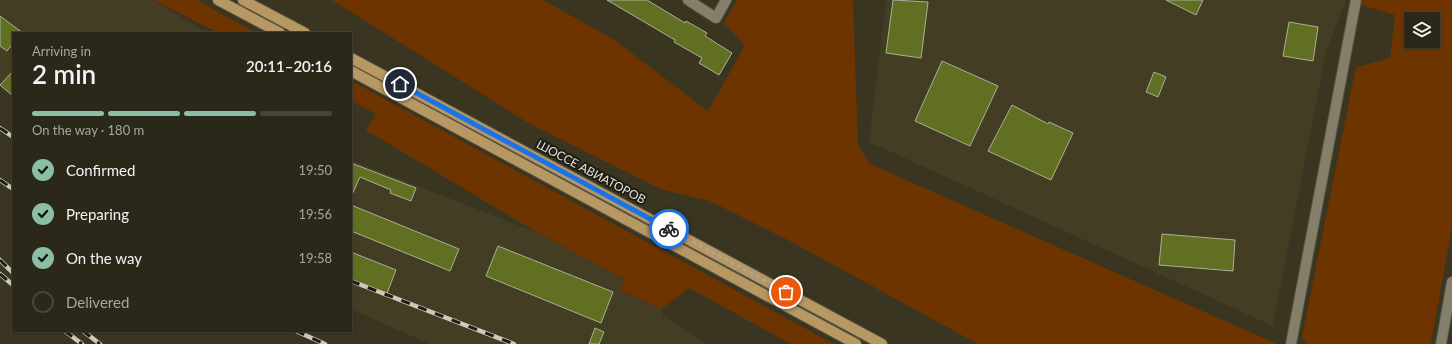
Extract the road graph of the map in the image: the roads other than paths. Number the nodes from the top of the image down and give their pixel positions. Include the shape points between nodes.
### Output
1 (218, 0) edge
2 (243, 0) edge
3 (688, 0) edge
4 (726, 0) edge
5 (1356, 0) edge
6 (278, 32) edge
7 (303, 32) edge
8 (352, 59) edge
9 (352, 72) edge
10 (1452, 282) edge
11 (856, 344) edge
12 (882, 344) edge
13 (1291, 344) edge
14 (1441, 344) edge

1 - 6 main road
2 - 7 main road
3 - 4 street via 716,18
5 - 13 street
8 - 12 main road, ШОССЕ АВИАТОРОВ
9 - 11 main road, ШОССЕ АВИАТОРОВ
10 - 14 street

